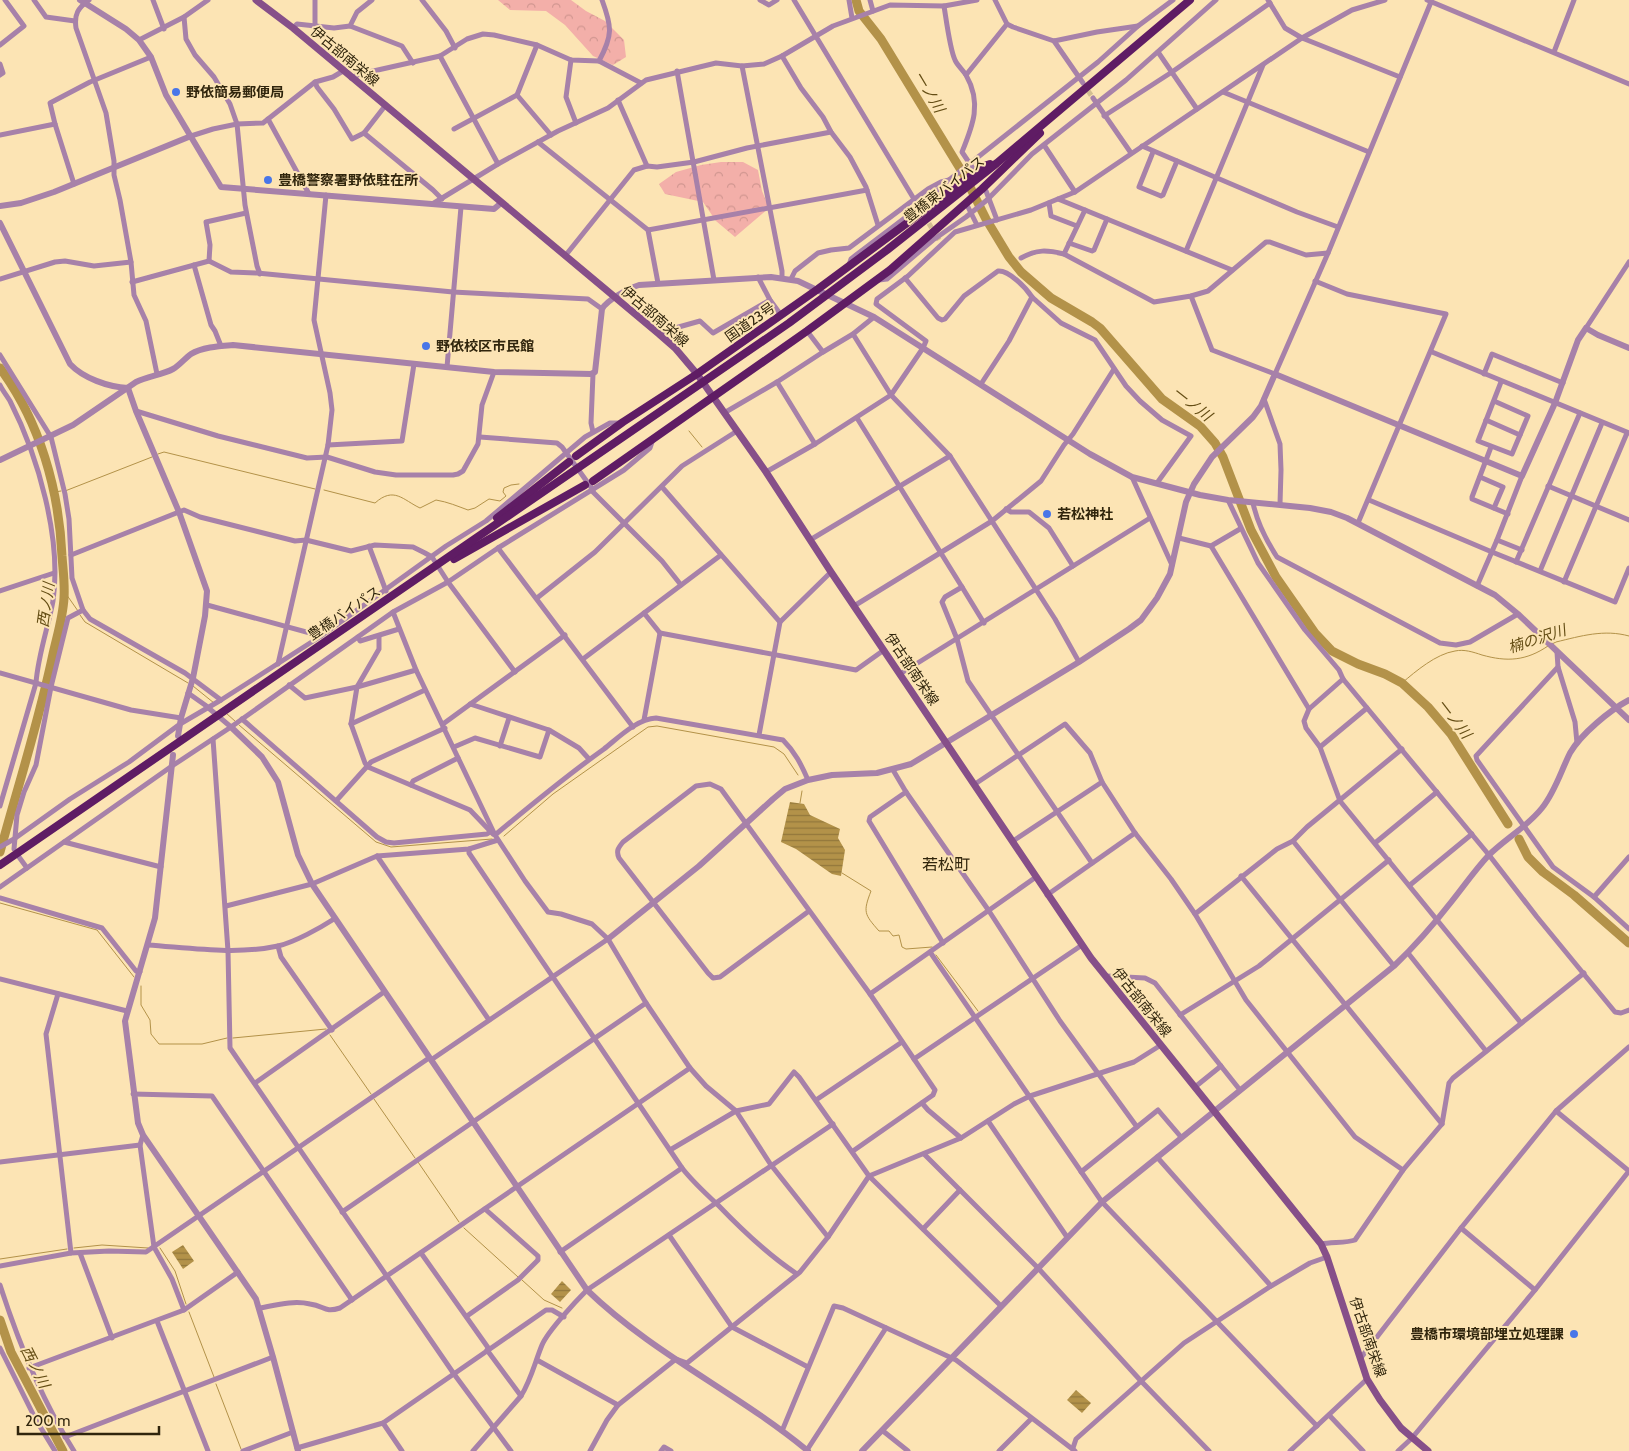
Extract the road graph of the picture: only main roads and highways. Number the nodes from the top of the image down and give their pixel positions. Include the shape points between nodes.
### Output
1 (256, 0) edge
2 (1190, 0) edge
3 (1085, 84) junction
4 (958, 187) junction
5 (700, 378) junction
6 (712, 394) junction
7 (576, 456) dead end
8 (571, 463) road end
9 (593, 480) dead end
10 (585, 482) road end
11 (454, 553) junction
12 (425, 573) junction
13 (2, 863) edge
14 (1428, 1451) edge

1 - 5 main road, 伊古部南栄線 via 659,334
2 - 3 highway, 豊橋東バイパス
3 - 4 highway, 豊橋東バイパス via 997,162 984,166
3 - 6 highway via 968,205 807,331
4 - 5 highway, 国道23号
4 - 5 highway, 豊橋東バイパス via 835,290
5 - 6 main road, 伊古部南栄線
5 - 7 highway via 623,422
5 - 11 highway, 豊橋バイパス
6 - 9 highway
6 - 14 main road, 伊古部南栄線 via 1082,945 1321,1244 1367,1379 1401,1428
8 - 11 highway
10 - 12 highway via 446,564
11 - 12 highway, 豊橋バイパス
12 - 13 highway, 豊橋バイパス

